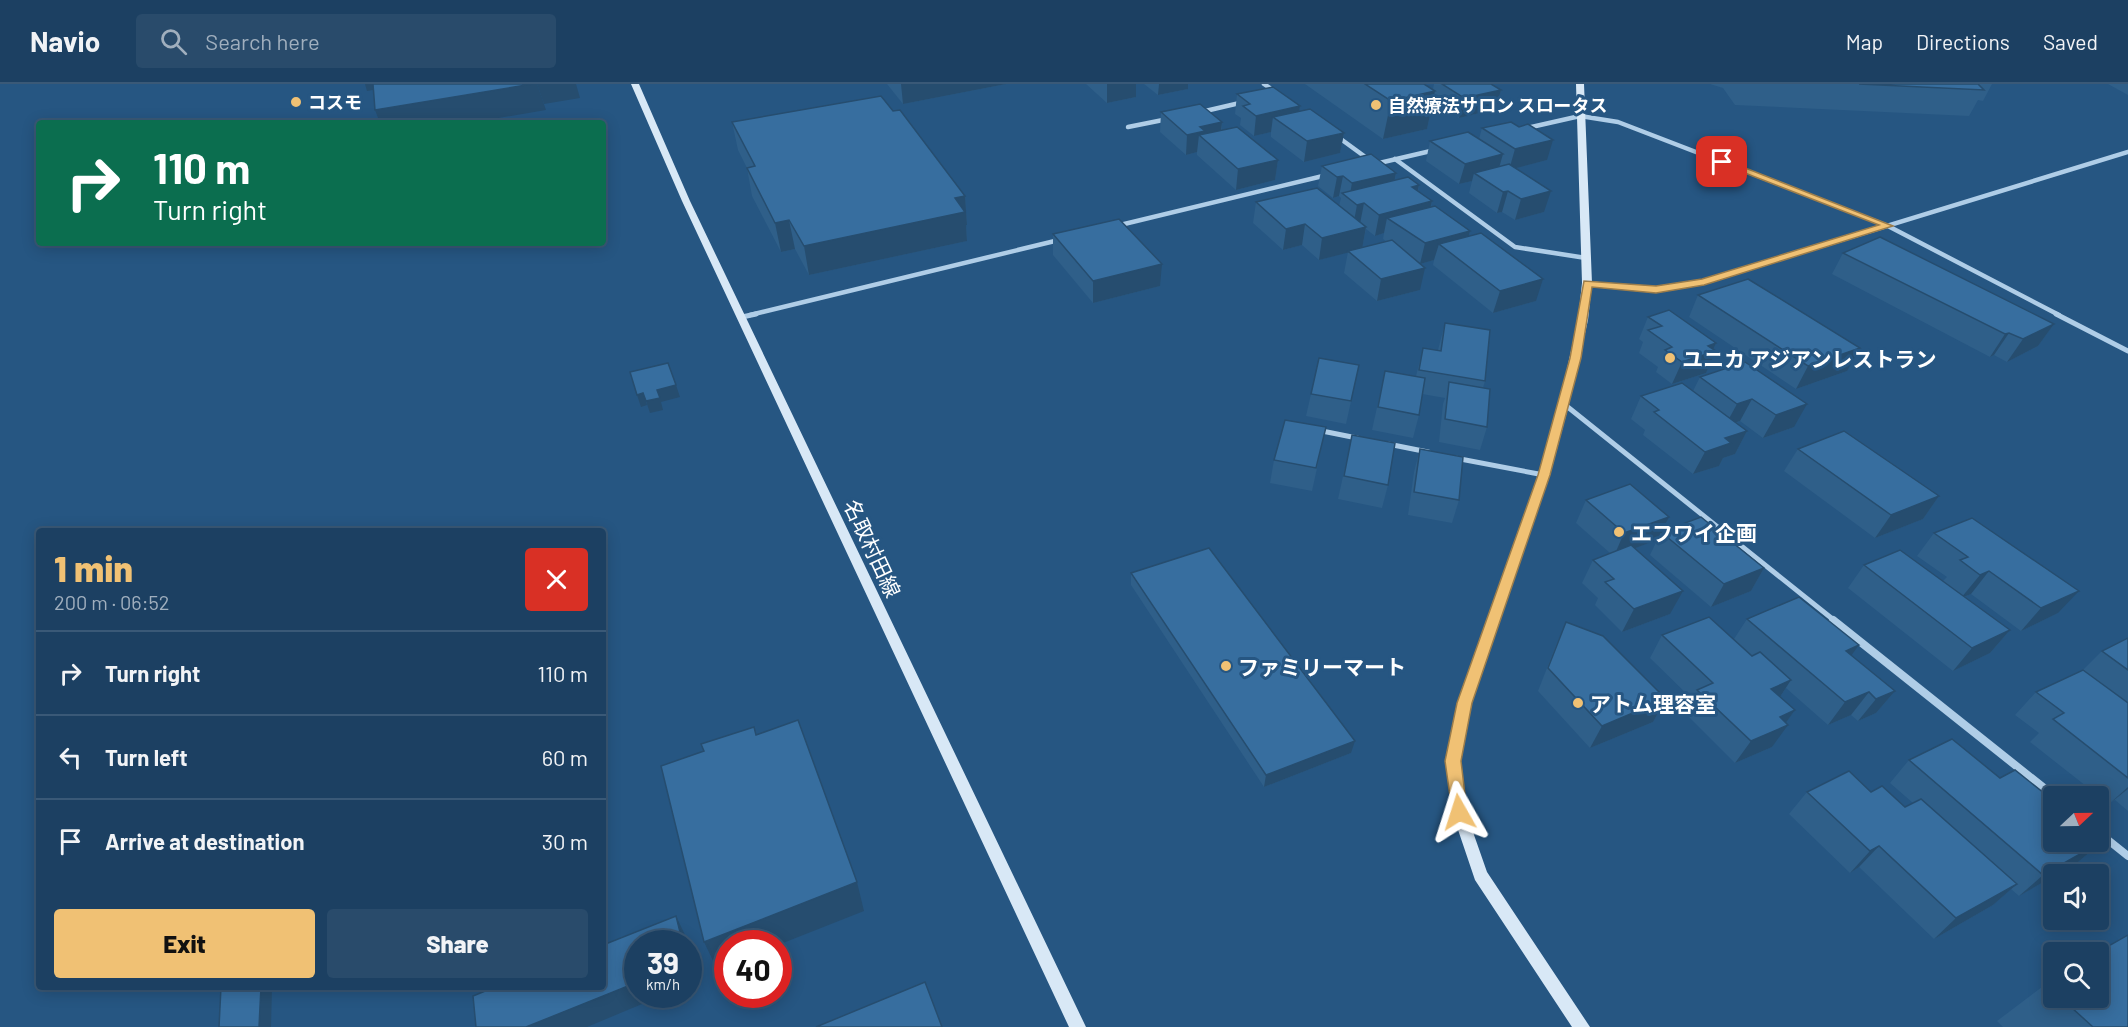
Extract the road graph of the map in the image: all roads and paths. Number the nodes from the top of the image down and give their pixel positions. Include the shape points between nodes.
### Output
1 (635, 84) edge
2 (1264, 84) edge
3 (1580, 84) edge
4 (1268, 97) edge
5 (1256, 100) edge
6 (1197, 112) edge
7 (1580, 116) junction
8 (1174, 117) edge
9 (1128, 128) dead end
10 (1523, 129) edge
11 (1336, 136) edge
12 (1441, 148) edge
13 (2128, 153) edge
14 (1395, 159) junction
15 (1375, 164) junction
16 (1363, 166) edge
17 (1330, 174) edge
18 (1888, 226) junction
19 (1106, 229) edge
20 (1061, 239) edge
21 (1586, 258) junction
22 (1587, 283) junction
23 (742, 316) junction
24 (2128, 351) edge
25 (1564, 404) junction
26 (1308, 429) edge
27 (1364, 440) edge
28 (1375, 442) edge
29 (1431, 453) edge
30 (1442, 455) edge
31 (1544, 475) junction
32 (2043, 787) edge
33 (2109, 841) edge
34 (2128, 856) edge
35 (1077, 1027) edge
36 (1582, 1027) edge

1 - 23 main road, 名取村田線
2 - 4 street via 1279,95
3 - 7 main road
5 - 6 street
7 - 10 street
7 - 18 street via 1618,122
7 - 21 main road
8 - 9 street
11 - 15 street
12 - 14 street
13 - 18 street
14 - 15 street
14 - 21 street via 1515,247
15 - 16 street
17 - 19 street
18 - 22 street via 1704,282 1656,290
18 - 24 street
20 - 23 street
21 - 22 main road
22 - 25 main road
23 - 35 main road, 名取村田線
25 - 31 main road
25 - 32 street
26 - 27 street
28 - 29 street
30 - 31 street
31 - 36 main road via 1464,703 1453,761 1459,812 1480,874
33 - 34 street

